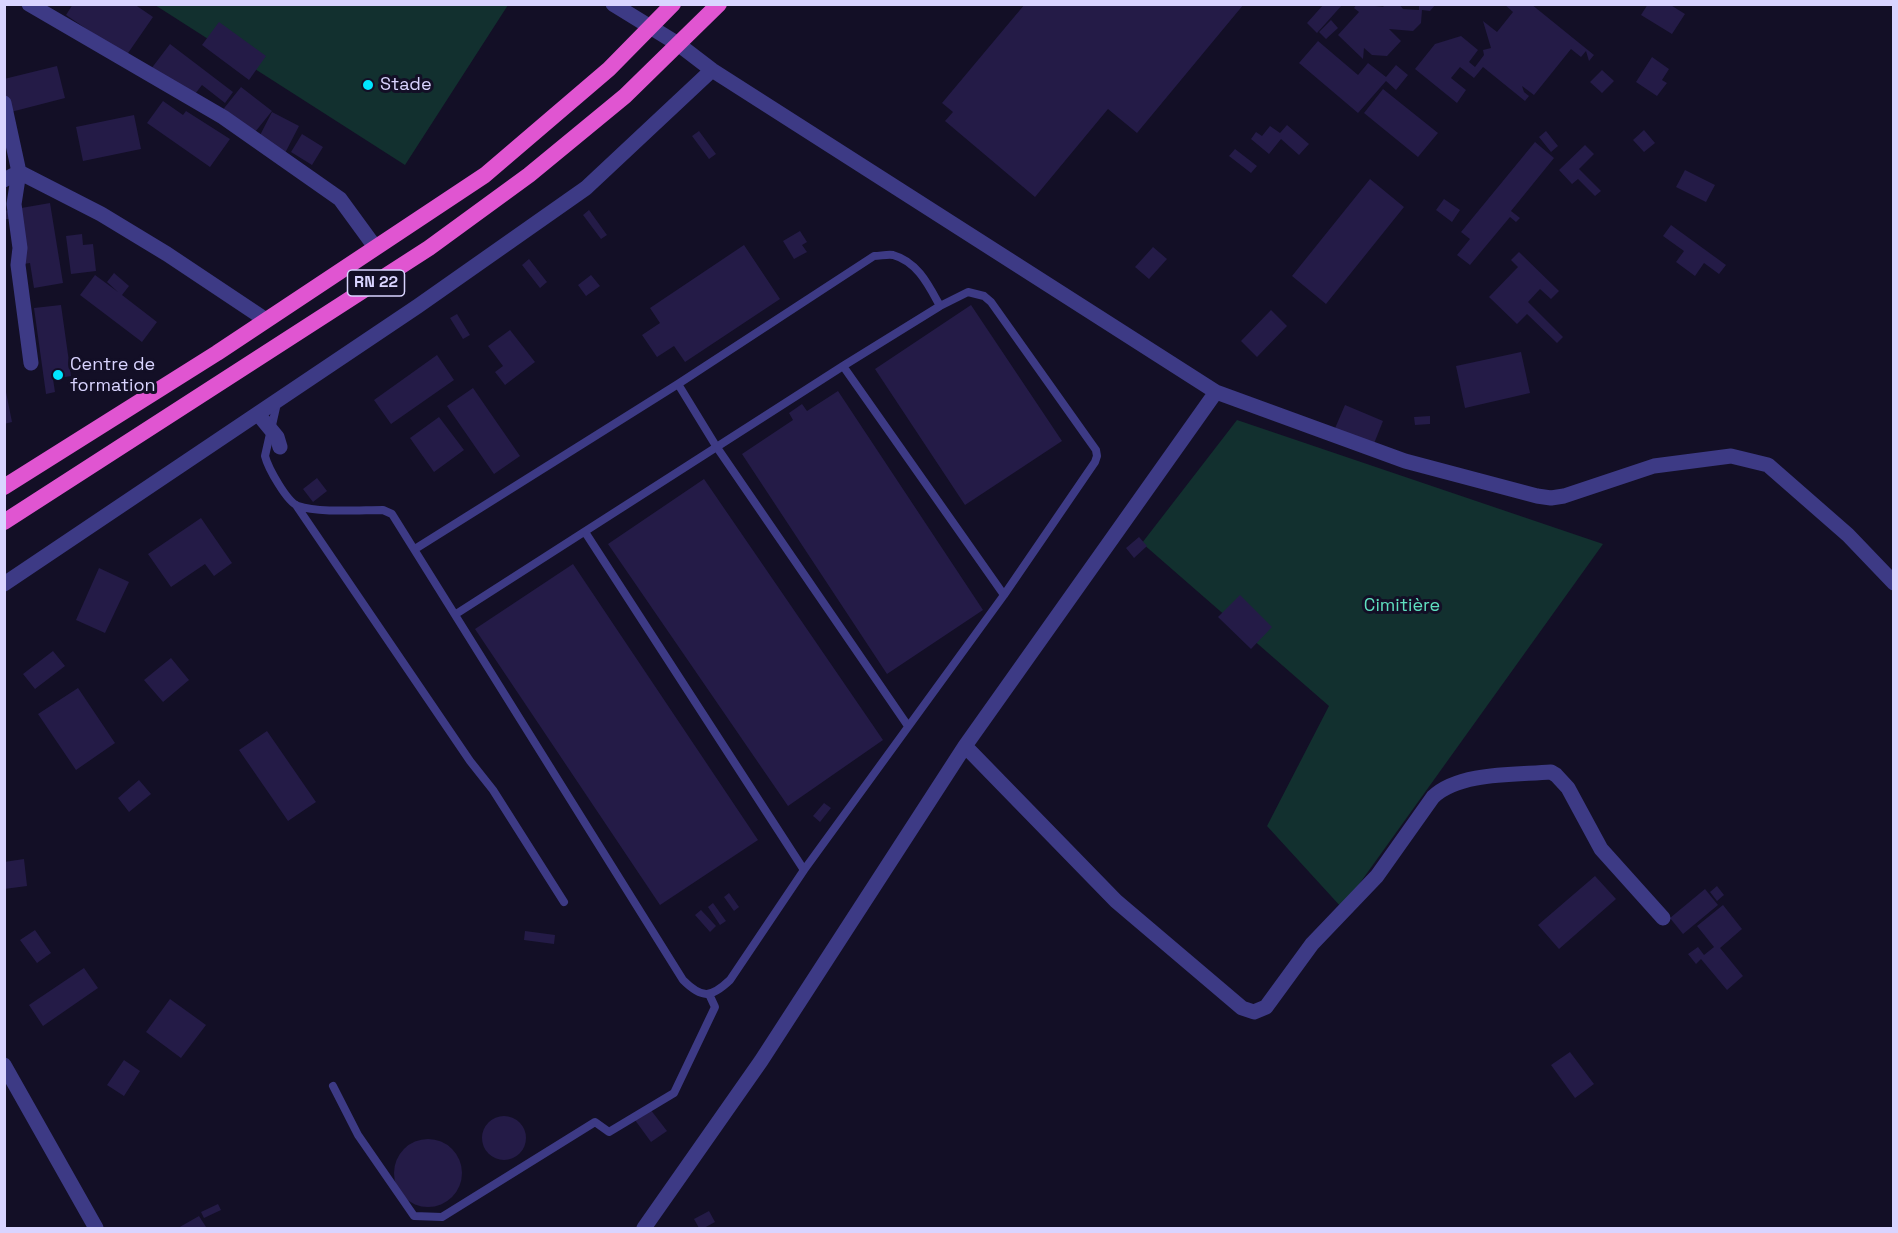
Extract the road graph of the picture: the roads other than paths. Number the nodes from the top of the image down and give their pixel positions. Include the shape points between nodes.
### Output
1 (30, 4) edge
2 (613, 4) edge
3 (673, 4) edge
4 (718, 4) edge
5 (650, 28) junction
6 (678, 44) junction
7 (712, 70) junction
8 (4, 103) edge
9 (20, 172) junction
10 (4, 180) edge
11 (375, 247) junction
12 (940, 306) junction
13 (266, 320) junction
14 (31, 363) dead end
15 (843, 366) junction
16 (678, 384) junction
17 (1216, 392) junction
18 (278, 400) junction
19 (258, 414) junction
20 (271, 430) junction
21 (716, 446) junction
22 (280, 447) dead end
23 (4, 487) edge
24 (296, 505) junction
25 (4, 522) edge
26 (585, 532) junction
27 (415, 549) junction
28 (1893, 583) edge
29 (4, 584) edge
30 (1004, 595) junction
31 (456, 614) junction
32 (908, 726) junction
33 (965, 747) junction
34 (804, 870) junction
35 (564, 902) dead end
36 (1663, 918) dead end
37 (709, 994) junction
38 (4, 1065) edge
39 (333, 1086) dead end
40 (96, 1228) edge
41 (644, 1228) edge

1 - 11 street via 223,117 340,199
2 - 5 street
3 - 5 highway, RN 22
4 - 6 highway, RN 22
5 - 6 street
5 - 11 highway, RN 22 via 609,69 485,175
6 - 7 street
6 - 25 highway, RN 22 via 625,96 529,175 429,248
7 - 17 street
7 - 18 street via 586,188
8 - 9 street
9 - 10 street
9 - 13 street via 101,214
9 - 14 street via 14,204
11 - 13 highway, RN 22
12 - 15 lane
12 - 16 lane via 925,277 908,262 892,255 874,256
12 - 30 lane via 968,292 992,302 1096,450 1095,462
13 - 23 highway, RN 22
15 - 21 lane
15 - 30 lane
16 - 21 lane
16 - 27 lane
17 - 28 street via 1405,460 1551,498 1654,466 1731,456 1768,465 1848,535
17 - 33 street
18 - 19 street
18 - 20 lane
19 - 20 street
19 - 29 street
20 - 22 street
20 - 24 lane via 265,456
21 - 26 lane
21 - 32 lane
24 - 27 lane via 383,510 392,514
24 - 35 lane via 493,790
26 - 31 lane
26 - 34 lane
27 - 31 lane
30 - 32 lane
31 - 37 lane via 683,980 696,993
32 - 34 lane
33 - 36 street via 1116,901 1242,1008 1254,1012 1266,1007 1312,944 1377,876 1433,797 1452,784 1490,777 1556,774 1568,788 1601,849
33 - 41 street via 761,1061
34 - 37 lane via 730,980
37 - 39 lane via 715,1007 674,1093 609,1132 595,1122 442,1217 414,1216 358,1135
38 - 40 street

